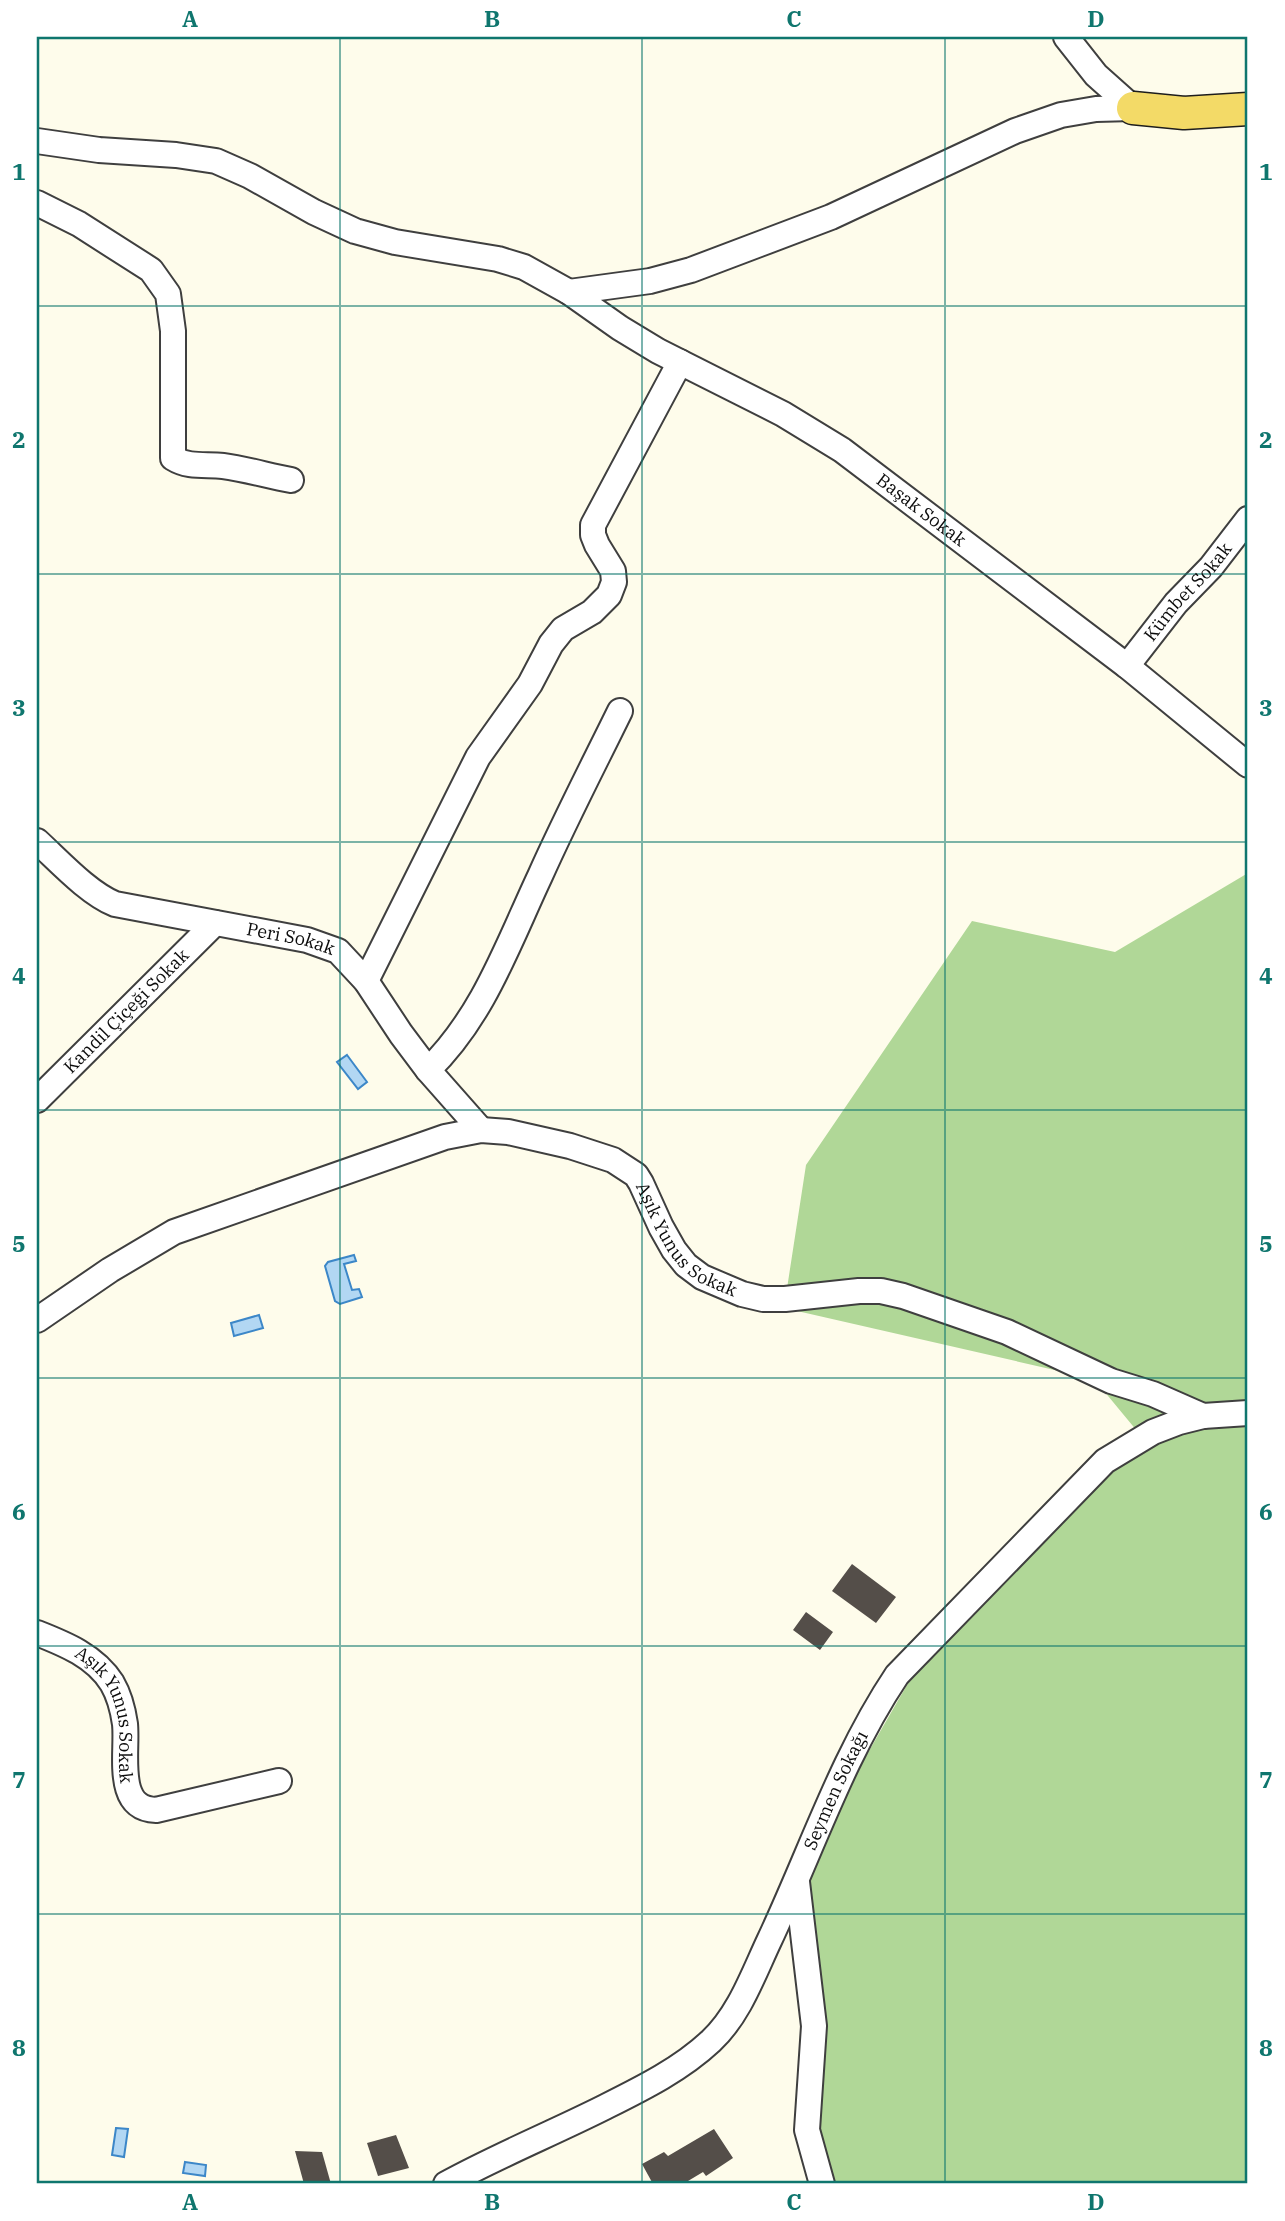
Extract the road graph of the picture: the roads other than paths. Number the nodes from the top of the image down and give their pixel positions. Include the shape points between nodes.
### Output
1 (1066, 37) edge
2 (1133, 108) junction
3 (1248, 109) edge
4 (37, 141) edge
5 (37, 203) edge
6 (569, 292) junction
7 (680, 362) junction
8 (291, 480) dead end
9 (1248, 519) edge
10 (1127, 666) junction
11 (620, 711) dead end
12 (1248, 765) edge
13 (37, 841) edge
14 (215, 923) junction
15 (366, 981) junction
16 (428, 1070) junction
17 (37, 1100) edge
18 (481, 1130) junction
19 (37, 1320) edge
20 (1248, 1413) edge
21 (1203, 1416) junction
22 (37, 1633) edge
23 (279, 1780) dead end
24 (797, 1882) junction
25 (446, 2184) edge
26 (822, 2184) edge

1 - 2 street via 1096,75
2 - 3 main road via 1184,113
2 - 6 street via 1096,108 1060,115 1015,131 831,217 691,270 650,281
4 - 6 street, Başak Sokak via 216,161 355,231 498,259 524,267
5 - 8 street via 151,270 168,294 173,331 173,458
6 - 7 street, Başak Sokak
7 - 10 street, Başak Sokak via 811,429
7 - 15 street via 593,526 597,545 613,571 609,595 592,612 563,629 478,757
9 - 10 street, Kümbet Sokak
10 - 12 street, Başak Sokak
11 - 16 street via 482,1002 457,1040
13 - 14 street, Peri Sokak via 107,900
14 - 15 street, Peri Sokak via 323,944 338,951
14 - 17 street, Kandil Çiçeği Sokak
15 - 16 street, Peri Sokak
16 - 18 street, Peri Sokak
18 - 19 street, Aşık Yunus Sokak via 445,1138 174,1232
18 - 21 street, Aşık Yunus Sokak via 539,1138 626,1167 641,1183 674,1250 686,1265 720,1286 763,1299 859,1291 903,1296 1007,1332 1111,1381
20 - 21 street, Seymen Sokağı
21 - 24 street, Seymen Sokağı via 1153,1432 1105,1461 897,1675 848,1761
22 - 23 street, Aşık Yunus Sokak via 76,1649 111,1682 125,1726 129,1793 140,1807 169,1808
24 - 25 street, Seymen Sokağı via 729,2020 702,2048 631,2094
24 - 26 street via 814,2026 807,2130

